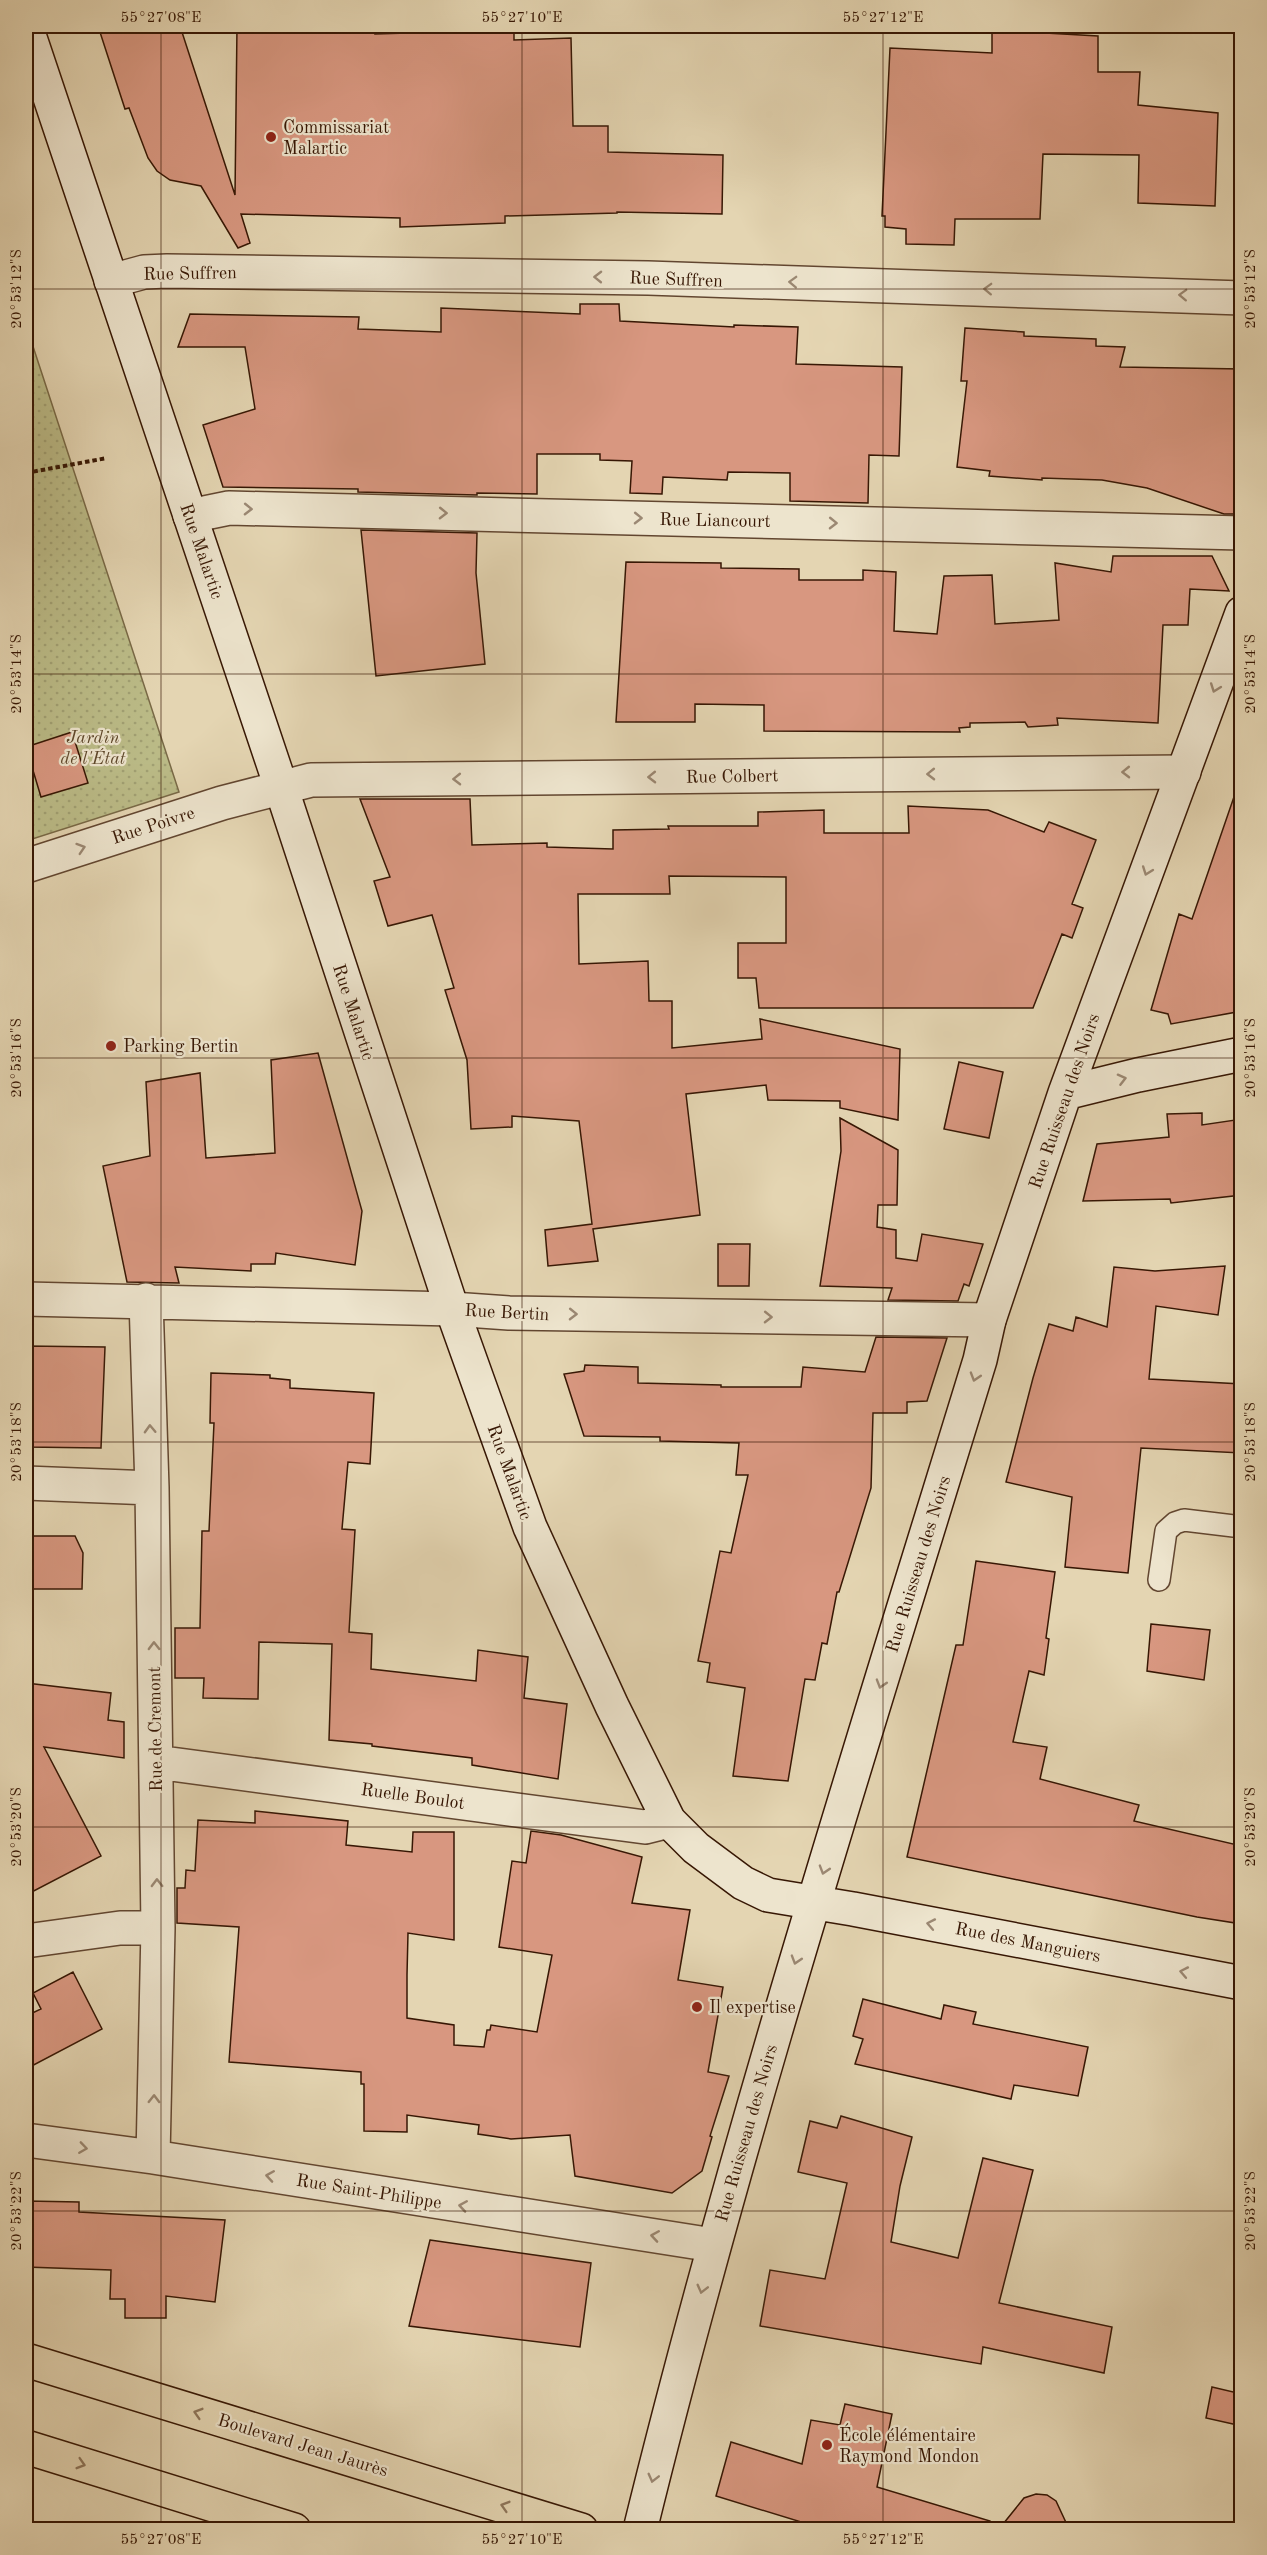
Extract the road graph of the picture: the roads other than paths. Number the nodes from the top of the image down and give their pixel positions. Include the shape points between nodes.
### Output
1 (26, 26) edge
2 (111, 280) junction
3 (1242, 298) edge
4 (190, 516) junction
5 (1242, 533) edge
6 (1242, 613) edge
7 (1184, 772) junction
8 (281, 787) junction
9 (26, 866) edge
10 (1242, 1054) edge
11 (1065, 1093) junction
12 (26, 1299) edge
13 (146, 1300) junction
14 (452, 1309) junction
15 (989, 1320) junction
16 (26, 1483) edge
17 (152, 1488) junction
18 (1242, 1527) edge
19 (1159, 1580) dead end
20 (156, 1762) junction
21 (669, 1821) junction
22 (813, 1904) junction
23 (158, 1928) junction
24 (26, 1941) edge
25 (1242, 1983) edge
26 (26, 2140) edge
27 (153, 2157) junction
28 (713, 2245) junction
29 (26, 2360) edge
30 (26, 2447) edge
31 (294, 2529) edge
32 (581, 2529) edge
33 (640, 2529) edge

1 - 2 street, Rue Malartic
3 -> 2 street, Rue Suffren via 601,277 167,271
2 - 4 street, Rue Malartic
4 -> 5 street, Rue Liancourt via 229,508
4 - 8 street, Rue Malartic
6 -> 7 street, Rue Ruisseau des Noirs
7 -> 8 street, Rue Colbert via 311,780
7 -> 11 street, Rue Ruisseau des Noirs
9 -> 8 street, Rue Poivre
8 - 14 street, Rue Malartic
11 -> 10 street
11 - 15 street, Rue Ruisseau des Noirs
12 - 13 street, Rue Bertin
13 - 14 street, Rue Bertin
17 -> 13 street, Rue de Cremont
14 -> 15 street, Rue Bertin
14 - 21 street, Rue Malartic via 530,1527
15 -> 22 street, Rue Ruisseau des Noirs
16 - 17 street
20 -> 17 street, Rue de Cremont
18 - 19 lane via 1184,1520 1175,1523 1166,1531
20 - 21 street, Ruelle Boulot via 645,1827
23 -> 20 street, Rue de Cremont
21 - 22 street, Rue Malartic via 696,1848 743,1883 768,1895
25 -> 22 street, Rue des Manguiers
22 -> 28 street, Rue Ruisseau des Noirs
23 - 24 street via 120,1928
27 -> 23 street, Rue de Cremont
26 -> 27 street, Rue Saint-Philippe
28 -> 27 street, Rue Saint-Philippe
28 -> 33 street, Rue Ruisseau des Noirs
32 -> 29 main road, Boulevard Jean Jaurès
30 -> 31 main road

